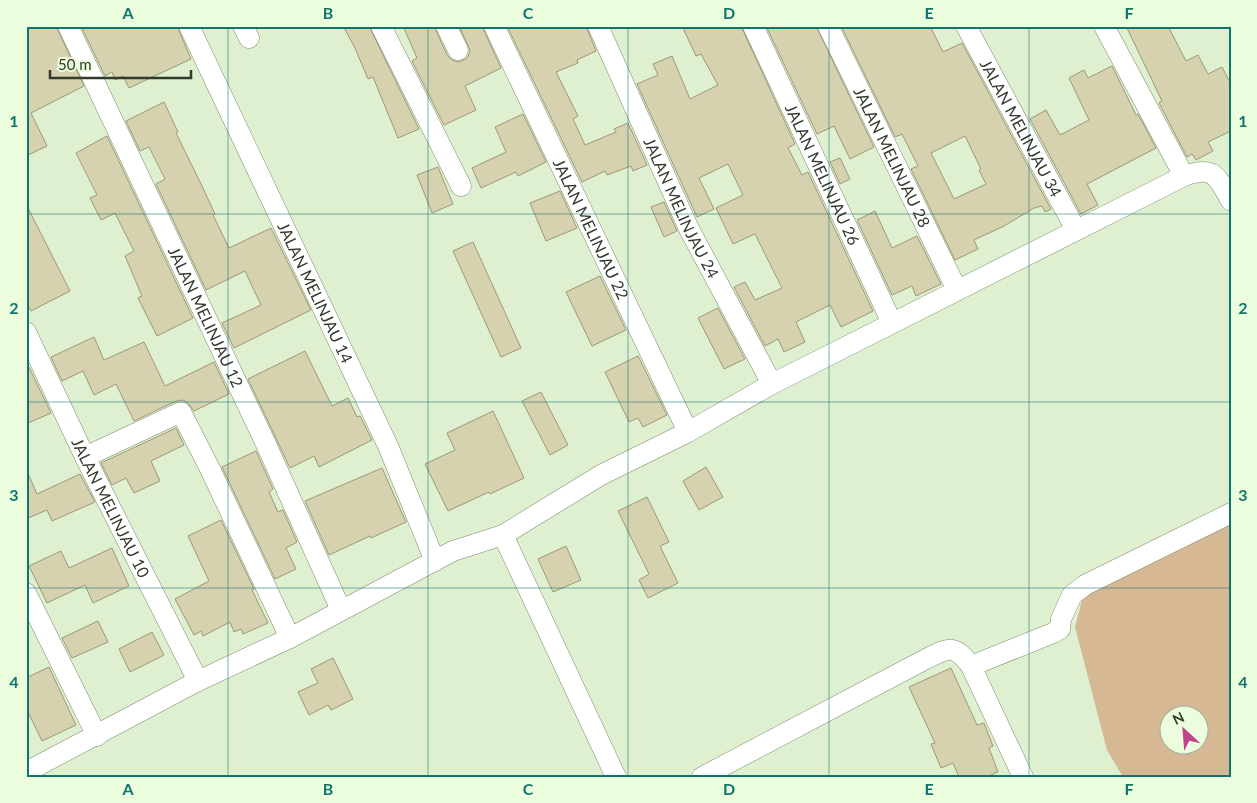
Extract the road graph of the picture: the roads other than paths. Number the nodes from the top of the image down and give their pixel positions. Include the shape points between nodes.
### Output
1 (68, 26) edge
2 (189, 26) edge
3 (381, 26) edge
4 (446, 26) edge
5 (494, 26) edge
6 (598, 26) edge
7 (754, 26) edge
8 (828, 26) edge
9 (966, 26) edge
10 (1104, 26) edge
11 (458, 50) dead end
12 (1184, 176) junction
13 (461, 186) dead end
14 (1231, 200) edge
15 (1076, 230) junction
16 (957, 290) junction
17 (892, 323) junction
18 (26, 332) edge
19 (772, 384) junction
20 (688, 432) junction
21 (85, 457) junction
22 (1231, 513) edge
23 (503, 535) junction
24 (435, 561) junction
25 (26, 593) edge
26 (341, 610) junction
27 (290, 638) junction
28 (971, 666) junction
29 (198, 681) junction
30 (96, 736) junction
31 (26, 772) edge
32 (616, 777) edge
33 (702, 777) edge
34 (1023, 777) edge

1 - 26 street, JALAN MELINJAU 12
2 - 24 street, JALAN MELINJAU 14 via 388,446
3 - 13 street
4 - 11 street
5 - 20 street, JALAN MELINJAU 22
6 - 19 street, JALAN MELINJAU 24 via 689,229
7 - 17 street, JALAN MELINJAU 26
8 - 16 street, JALAN MELINJAU 28
9 - 15 street, JALAN MELINJAU 34
10 - 12 street
12 - 14 street via 1205,170 1213,173
12 - 15 street
15 - 16 street
16 - 17 street
17 - 19 street
18 - 21 street, JALAN MELINJAU 10
19 - 20 street
20 - 23 street via 601,475
21 - 27 street via 181,412
21 - 29 street, JALAN MELINJAU 10
22 - 28 street via 1085,585 1072,596 1060,629
23 - 24 street via 453,551
23 - 32 street
24 - 26 street
25 - 30 street
26 - 27 street
27 - 29 street
28 - 33 street via 955,649 940,652
28 - 34 street
29 - 30 street
30 - 31 street

